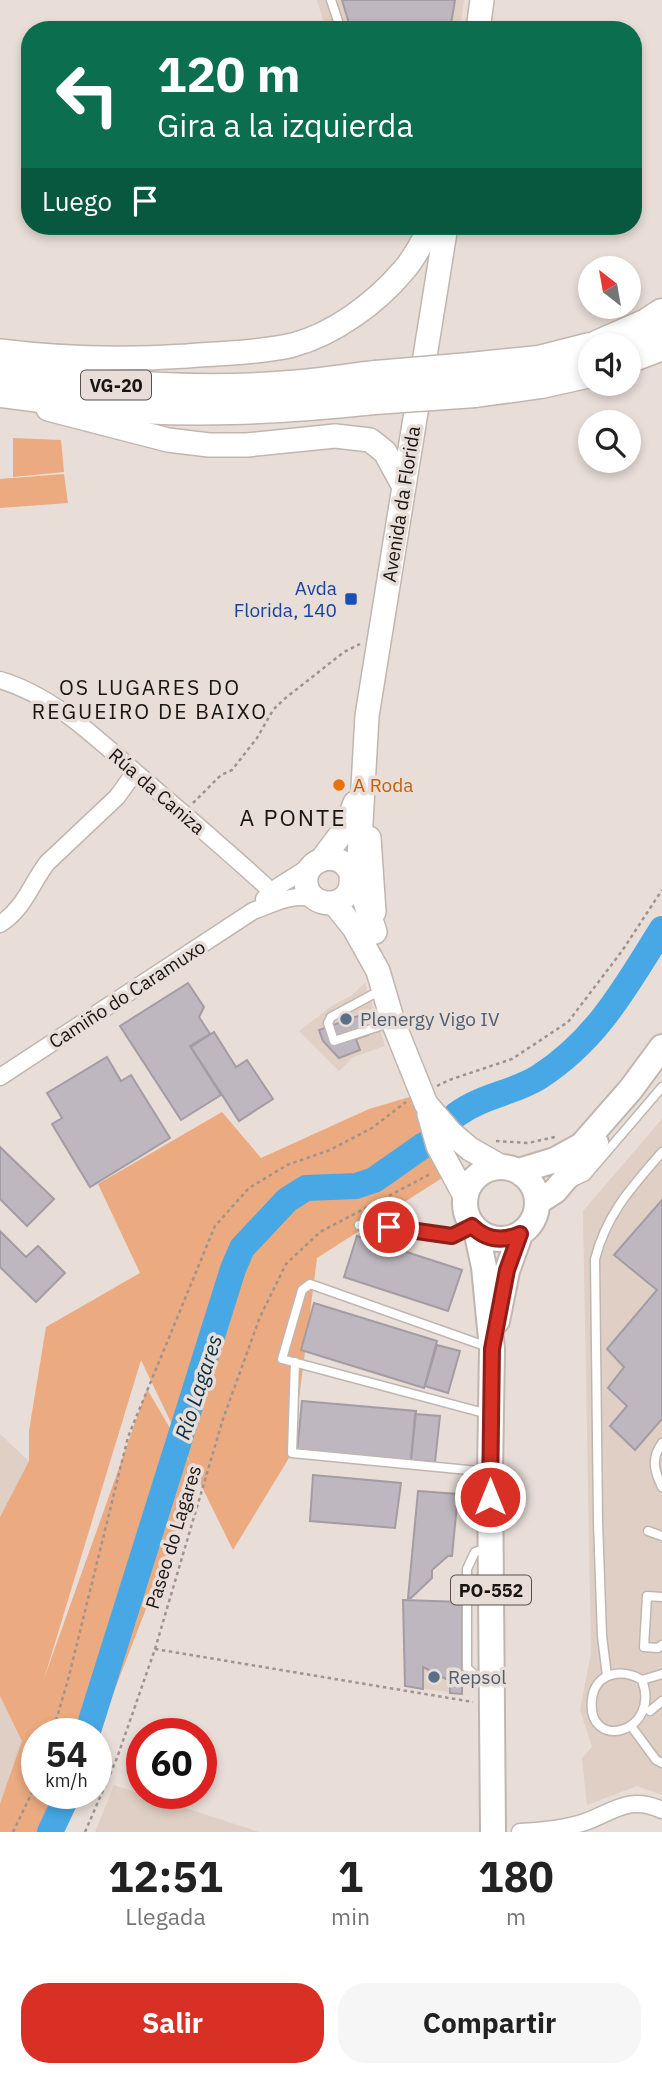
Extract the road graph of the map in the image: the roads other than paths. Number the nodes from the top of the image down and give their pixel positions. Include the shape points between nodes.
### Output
1 (331, 0) edge
2 (482, 0) edge
3 (338, 21) edge
4 (479, 21) edge
5 (425, 235) edge
6 (445, 235) edge
7 (662, 314) edge
8 (627, 333) edge
9 (662, 345) edge
10 (0, 351) edge
11 (578, 351) edge
12 (641, 353) edge
13 (0, 356) edge
14 (0, 370) edge
15 (578, 375) edge
16 (473, 380) junction
17 (0, 381) edge
18 (375, 387) junction
19 (0, 392) edge
20 (233, 393) junction
21 (0, 399) edge
22 (403, 485) junction
23 (0, 680) edge
24 (135, 772) junction
25 (362, 783) junction
26 (318, 862) junction
27 (351, 873) junction
28 (271, 891) junction
29 (324, 901) junction
30 (253, 911) junction
31 (0, 924) edge
32 (375, 932) junction
33 (381, 980) junction
34 (393, 1022) junction
35 (662, 1047) edge
36 (662, 1066) edge
37 (0, 1077) edge
38 (662, 1087) edge
39 (444, 1140) junction
40 (662, 1152) edge
41 (510, 1168) junction
42 (465, 1196) junction
43 (546, 1196) junction
44 (359, 1225) dead end
45 (474, 1228) junction
46 (520, 1234) junction
47 (492, 1349) junction
48 (295, 1362) junction
49 (491, 1415) junction
50 (662, 1443) edge
51 (490, 1472) junction
52 (662, 1488) edge
53 (648, 1531) dead end
54 (662, 1536) edge
55 (662, 1597) edge
56 (662, 1644) edge
57 (662, 1674) edge
58 (607, 1676) junction
59 (642, 1680) junction
60 (662, 1701) edge
61 (650, 1712) junction
62 (634, 1730) junction
63 (662, 1763) edge
64 (662, 1810) edge
65 (493, 1832) edge
66 (520, 1832) edge

1 - 3 lane
2 - 4 main road
5 - 10 main road via 404,270 382,293 321,334 294,345 93,360
6 - 22 main road, Avenida da Florida
7 - 8 highway
9 - 12 highway
11 - 16 highway, VG-20
13 - 18 highway via 141,375
14 - 20 highway, VG-20 via 106,385
15 - 16 highway, VG-20 via 541,383
16 - 18 highway, VG-20, bridge
17 - 20 highway, VG-20 via 120,395
18 - 19 highway via 301,407 202,410 89,404
18 - 20 highway, VG-20
21 - 22 main road via 169,440 247,445 335,436 370,440 385,452
22 - 25 main road, Avenida da Florida via 367,716
23 - 24 street, Rúa da Caniza via 19,686 66,715
24 - 28 street, Rúa da Caniza
24 - 31 street via 117,797 47,863 25,900
25 - 26 main road, Avenida da Florida via 344,830
25 - 27 main road, Avenida da Florida via 359,858
25 - 32 main road, Avenida da Florida
26 - 27 main road via 335,858
26 - 28 street, Camiño do Caramuxo
26 - 29 main road via 307,873 306,882 309,892
27 - 29 main road via 349,892 342,899
27 - 32 main road, Avenida da Florida
28 - 30 street, Camiño do Caramuxo
29 - 30 street, Camiño do Caramuxo via 291,897
29 - 33 main road, Avenida da Florida via 354,928
30 - 37 street, Camiño do Caramuxo
32 - 33 main road, Avenida da Florida
33 - 34 main road, Avenida da Florida
33 - 34 lane via 371,994 328,1023 334,1041
34 - 39 main road, Avenida da Florida
35 - 41 main road via 582,1145 555,1160
36 - 43 main road
38 - 43 lane via 586,1176
39 - 41 main road, Avenida da Florida
39 - 42 main road, Avenida da Florida
40 - 58 lane via 612,1213 595,1259 598,1522
41 - 42 main road via 488,1168 469,1184
41 - 43 main road
42 - 45 main road via 467,1217
43 - 46 main road via 530,1226
44 - 45 lane via 452,1236
45 - 46 main road via 497,1240
45 - 47 main road via 484,1268
46 - 47 main road via 507,1270
47 - 48 lane via 310,1284 302,1290 282,1359
47 - 49 main road, PO-552
48 - 49 lane
48 - 51 lane via 292,1452
49 - 51 main road, PO-552
50 - 52 lane via 653,1458
51 - 65 main road, PO-552
53 - 54 lane
55 - 56 lane via 647,1596 644,1647
57 - 59 lane
58 - 59 lane via 625,1672
58 - 62 lane via 597,1685 592,1710 608,1729
59 - 61 lane via 652,1700
60 - 61 lane
61 - 62 lane
62 - 63 lane
64 - 66 street via 635,1803 584,1822

